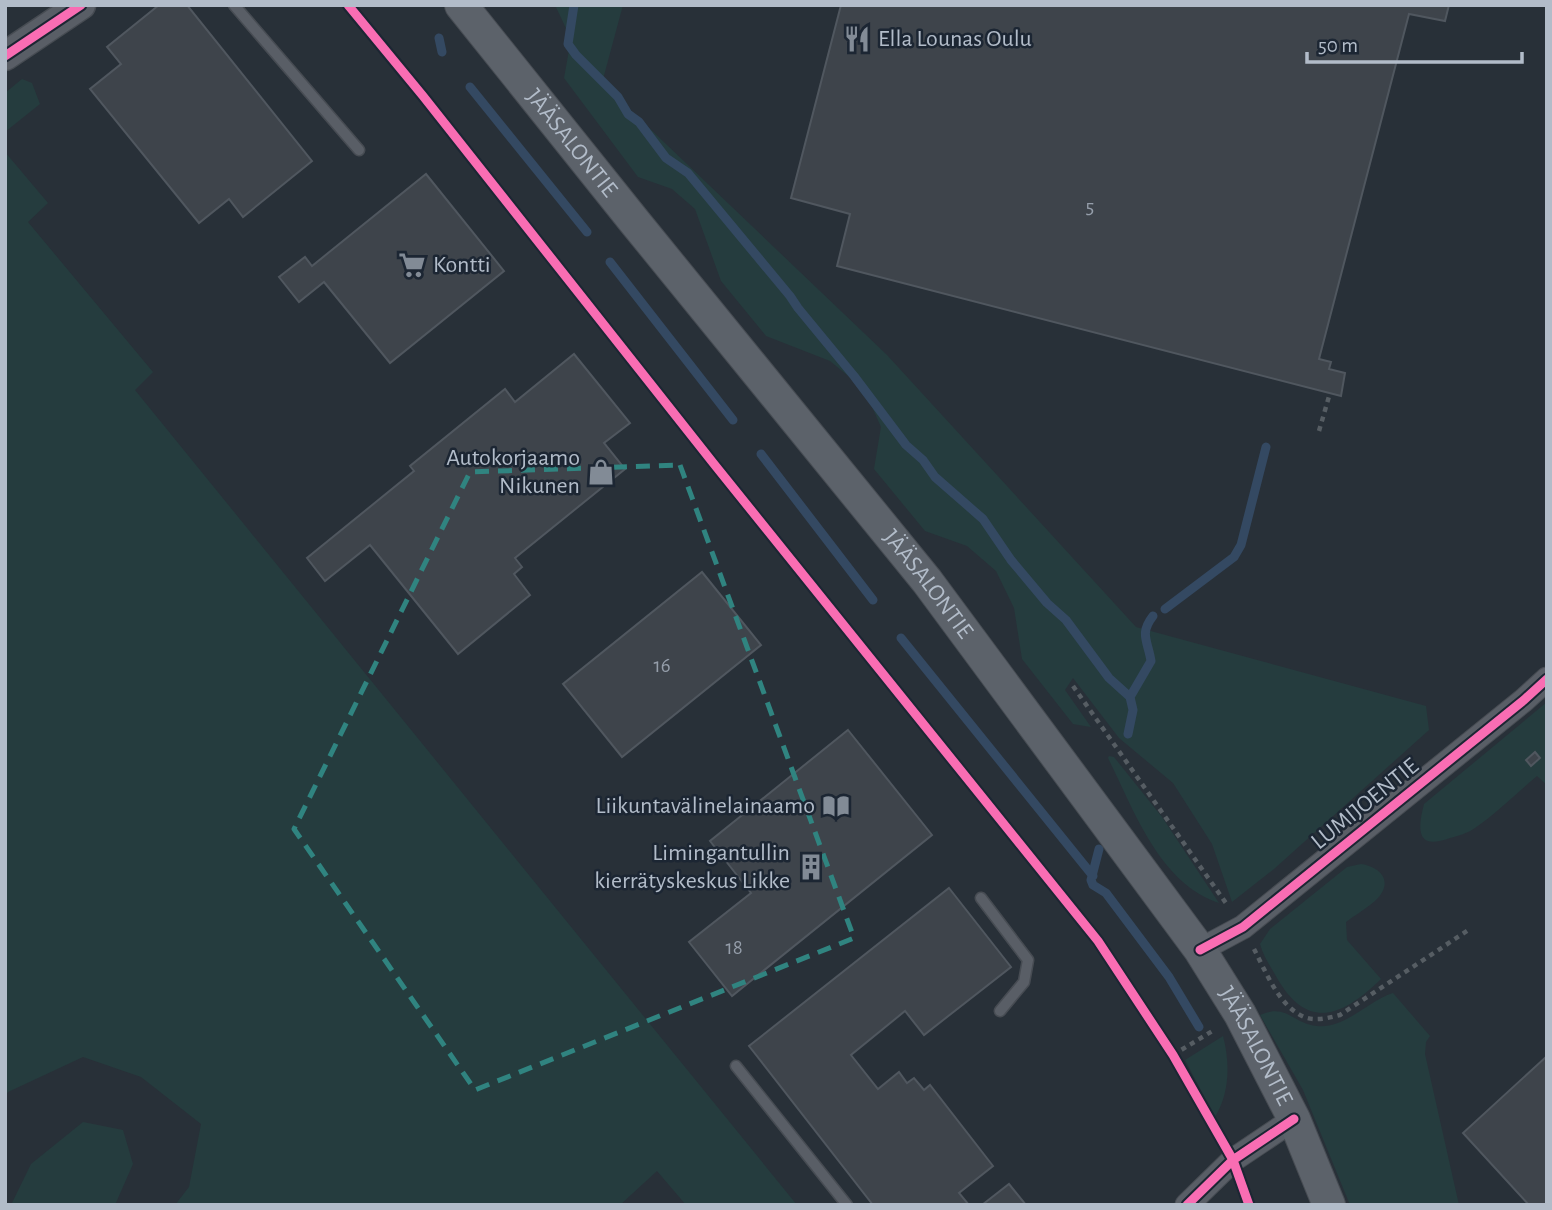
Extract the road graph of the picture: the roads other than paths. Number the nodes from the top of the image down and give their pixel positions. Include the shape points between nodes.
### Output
1 (81, 5) edge
2 (234, 5) edge
3 (461, 5) edge
4 (5, 56) edge
5 (359, 150) dead end
6 (1547, 679) edge
7 (981, 898) dead end
8 (1200, 950) junction
9 (1000, 1011) dead end
10 (736, 1066) dead end
11 (1294, 1119) junction
12 (847, 1205) edge
13 (1187, 1205) edge
14 (1328, 1205) edge

1 - 4 street
2 - 5 lane
3 - 8 main road, JÄÄSALONTIE via 927,581
6 - 8 street, LUMIJOENTIE via 1243,927
7 - 9 lane via 1028,960 1024,982
8 - 11 main road, JÄÄSALONTIE via 1240,1014
10 - 12 lane
11 - 13 street via 1233,1160
11 - 14 main road, JÄÄSALONTIE

